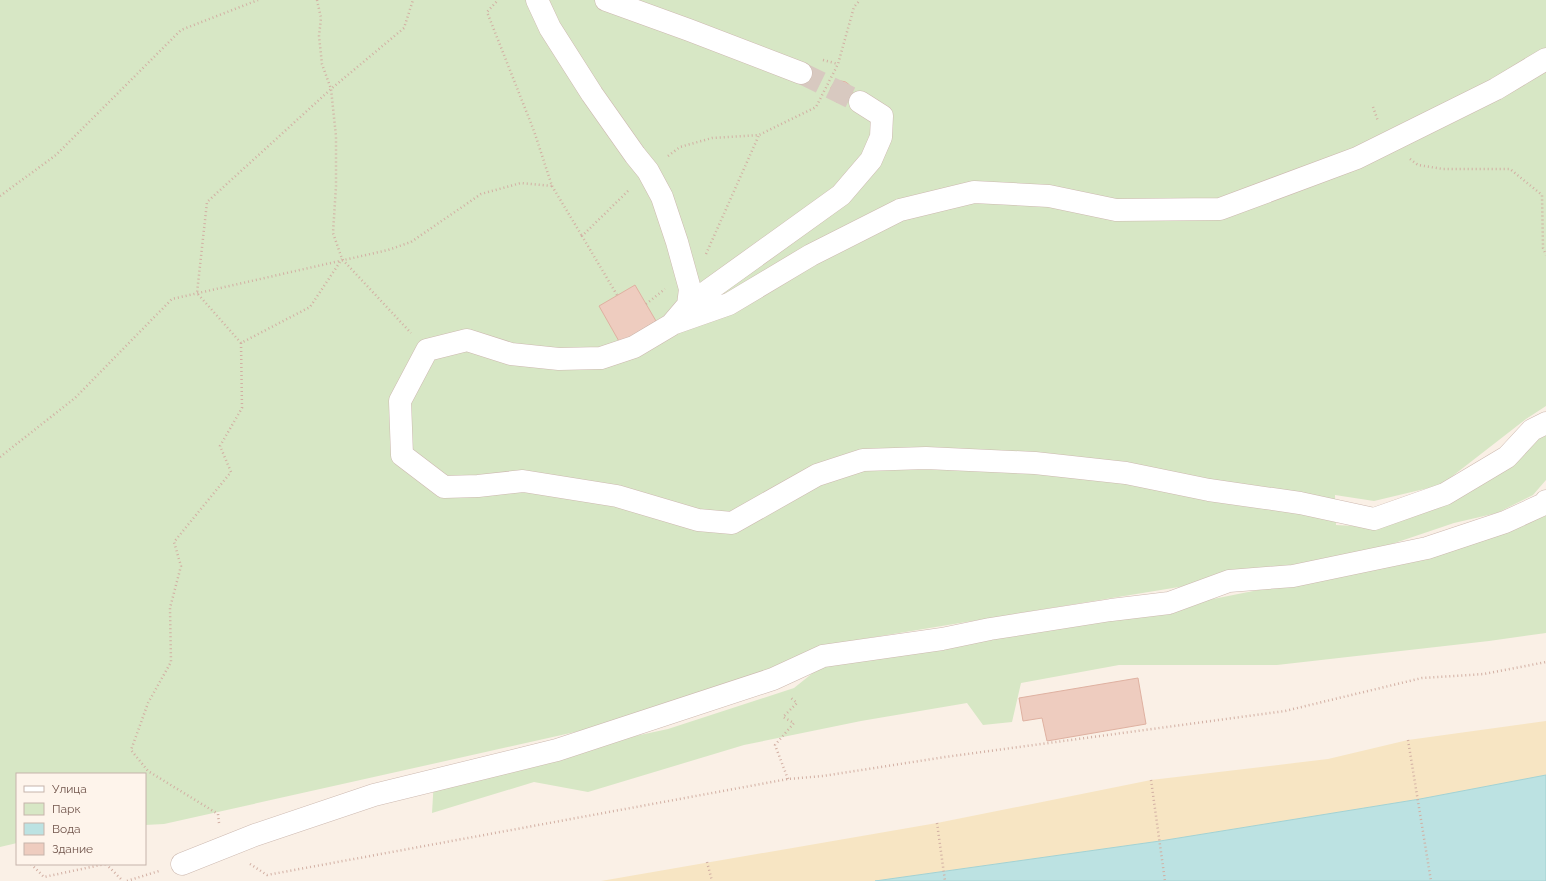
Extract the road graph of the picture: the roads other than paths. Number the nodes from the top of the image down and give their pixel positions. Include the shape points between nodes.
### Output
1 (538, 0) edge
2 (606, 0) edge
3 (1546, 60) edge
4 (801, 73) tunnel mouth
5 (860, 102) tunnel mouth
6 (689, 297) junction
7 (671, 325) junction
8 (1546, 422) edge
9 (1546, 501) edge
10 (182, 864) road end

1 - 6 lane via 550,28 592,94 648,171 662,197 677,242
2 - 4 lane
3 - 7 lane via 1496,89 1357,158 1220,209 1116,210 1049,196 974,192 900,210 811,255 729,304
5 - 6 lane via 882,116 881,137 871,160 842,195
6 - 7 lane
7 - 8 lane via 634,347 601,358 559,359 511,354 467,340 427,350 400,401 402,456 444,487 523,481 617,496 698,520 732,523 817,475 863,460 926,458 1035,463 1126,473 1209,490 1300,503 1374,519 1445,494 1507,456 1532,430
9 - 10 lane via 1505,522 1427,548 1293,576 1229,581 1169,603 823,656 773,679 557,750 374,795 255,835

